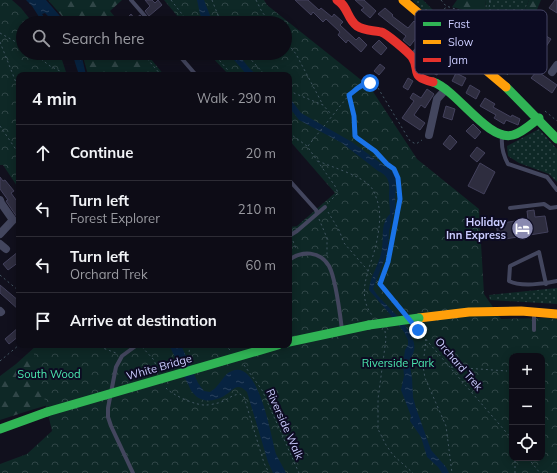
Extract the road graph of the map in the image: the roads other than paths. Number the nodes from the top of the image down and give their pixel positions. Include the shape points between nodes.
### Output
1 (131, 0) edge
2 (337, 0) edge
3 (403, 0) edge
4 (419, 10) edge
5 (145, 16) edge
6 (415, 54) edge
7 (183, 60) edge
8 (557, 65) edge
9 (193, 72) edge
10 (552, 72) road end
11 (417, 74) edge
12 (492, 74) edge
13 (446, 89) junction
14 (539, 118) junction
15 (429, 135) dead end
16 (502, 136) junction
17 (557, 139) edge
18 (292, 183) edge
19 (557, 190) edge
20 (0, 200) edge
21 (325, 207) road end
22 (557, 207) edge
23 (510, 208) dead end
24 (317, 213) junction
25 (292, 233) edge
26 (0, 234) edge
27 (292, 258) edge
28 (557, 281) edge
29 (546, 284) junction
30 (534, 312) junction
31 (557, 314) edge
32 (342, 330) junction
33 (534, 330) dead end
34 (292, 341) edge
35 (133, 348) edge
36 (268, 348) edge
37 (0, 429) edge
38 (132, 473) edge

1 - 5 lane
2 - 6 main road via 347,8 356,25 365,30 381,31
3 - 4 main road
7 - 9 lane
8 - 10 street
11 - 13 main road via 427,82 439,84
12 - 14 main road
13 - 15 street via 437,99
13 - 16 main road
14 - 16 main road via 523,131
14 - 17 main road
16 - 19 lane via 501,146 508,164 547,177
18 - 24 lane
20 - 26 street via 13,220
21 - 24 lane
22 - 23 lane via 550,208 538,204
24 - 25 lane
27 - 32 lane via 312,253 326,262 332,273
28 - 29 lane
29 - 29 lane via 514,284 509,281 510,266 539,252
30 - 31 main road
30 - 32 main road, bridge via 469,312
30 - 33 lane
32 - 34 main road
35 - 38 lane via 122,356 116,367 108,408 108,417
36 - 37 main road, White Bridge, bridge via 47,412

